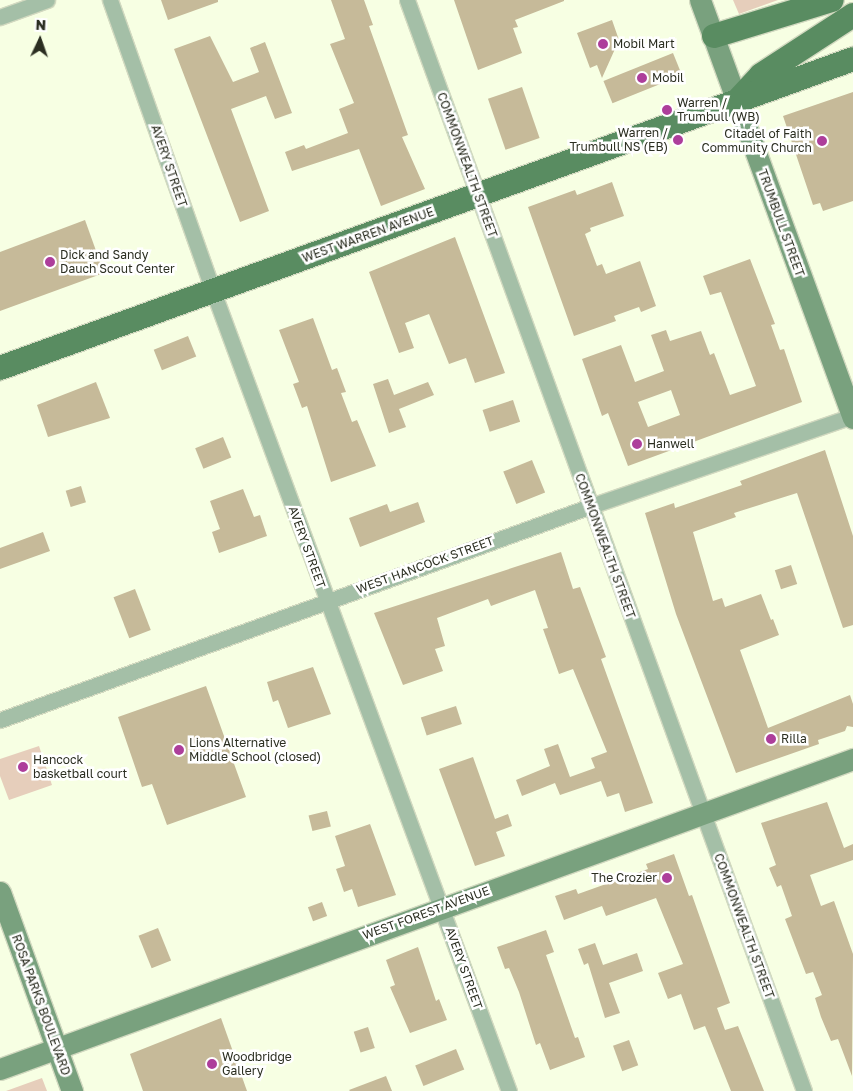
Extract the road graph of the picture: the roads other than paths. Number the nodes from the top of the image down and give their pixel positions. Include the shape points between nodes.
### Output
1 (47, 0) edge
2 (110, 0) edge
3 (407, 0) edge
4 (700, 0) edge
5 (832, 0) edge
6 (853, 15) edge
7 (0, 17) edge
8 (714, 36) junction
9 (853, 59) edge
10 (736, 102) junction
11 (478, 196) junction
12 (213, 291) junction
13 (0, 368) edge
14 (853, 417) edge
15 (591, 506) junction
16 (327, 601) junction
17 (0, 720) edge
18 (853, 759) edge
19 (703, 813) junction
20 (0, 892) edge
21 (442, 907) junction
22 (56, 1049) junction
23 (0, 1069) edge
24 (72, 1091) edge
25 (509, 1091) edge
26 (804, 1091) edge

1 - 7 street
2 - 12 street, AVERY STREET
3 - 11 street, COMMONWEALTH STREET
4 - 8 street, TRUMBULL STREET
5 - 8 main road
6 - 10 main road, WEST WARREN AVENUE via 761,75
8 - 10 street, TRUMBULL STREET
9 - 10 main road, WEST WARREN AVENUE
10 - 11 main road, WEST WARREN AVENUE
10 - 14 street, TRUMBULL STREET
11 - 12 main road, WEST WARREN AVENUE
11 - 15 street, COMMONWEALTH STREET
12 - 13 main road, WEST WARREN AVENUE
12 - 16 street, AVERY STREET
14 - 15 street, WEST HANCOCK STREET
15 - 16 street, WEST HANCOCK STREET
15 - 19 street, COMMONWEALTH STREET
16 - 17 street, WEST HANCOCK STREET
16 - 21 street, AVERY STREET
18 - 19 street, WEST FOREST AVENUE
19 - 21 street, WEST FOREST AVENUE
19 - 26 street, COMMONWEALTH STREET
20 - 22 street, ROSA PARKS BOULEVARD
21 - 22 street, WEST FOREST AVENUE
21 - 25 street, AVERY STREET
22 - 23 street, WEST FOREST AVENUE
22 - 24 street, ROSA PARKS BOULEVARD

